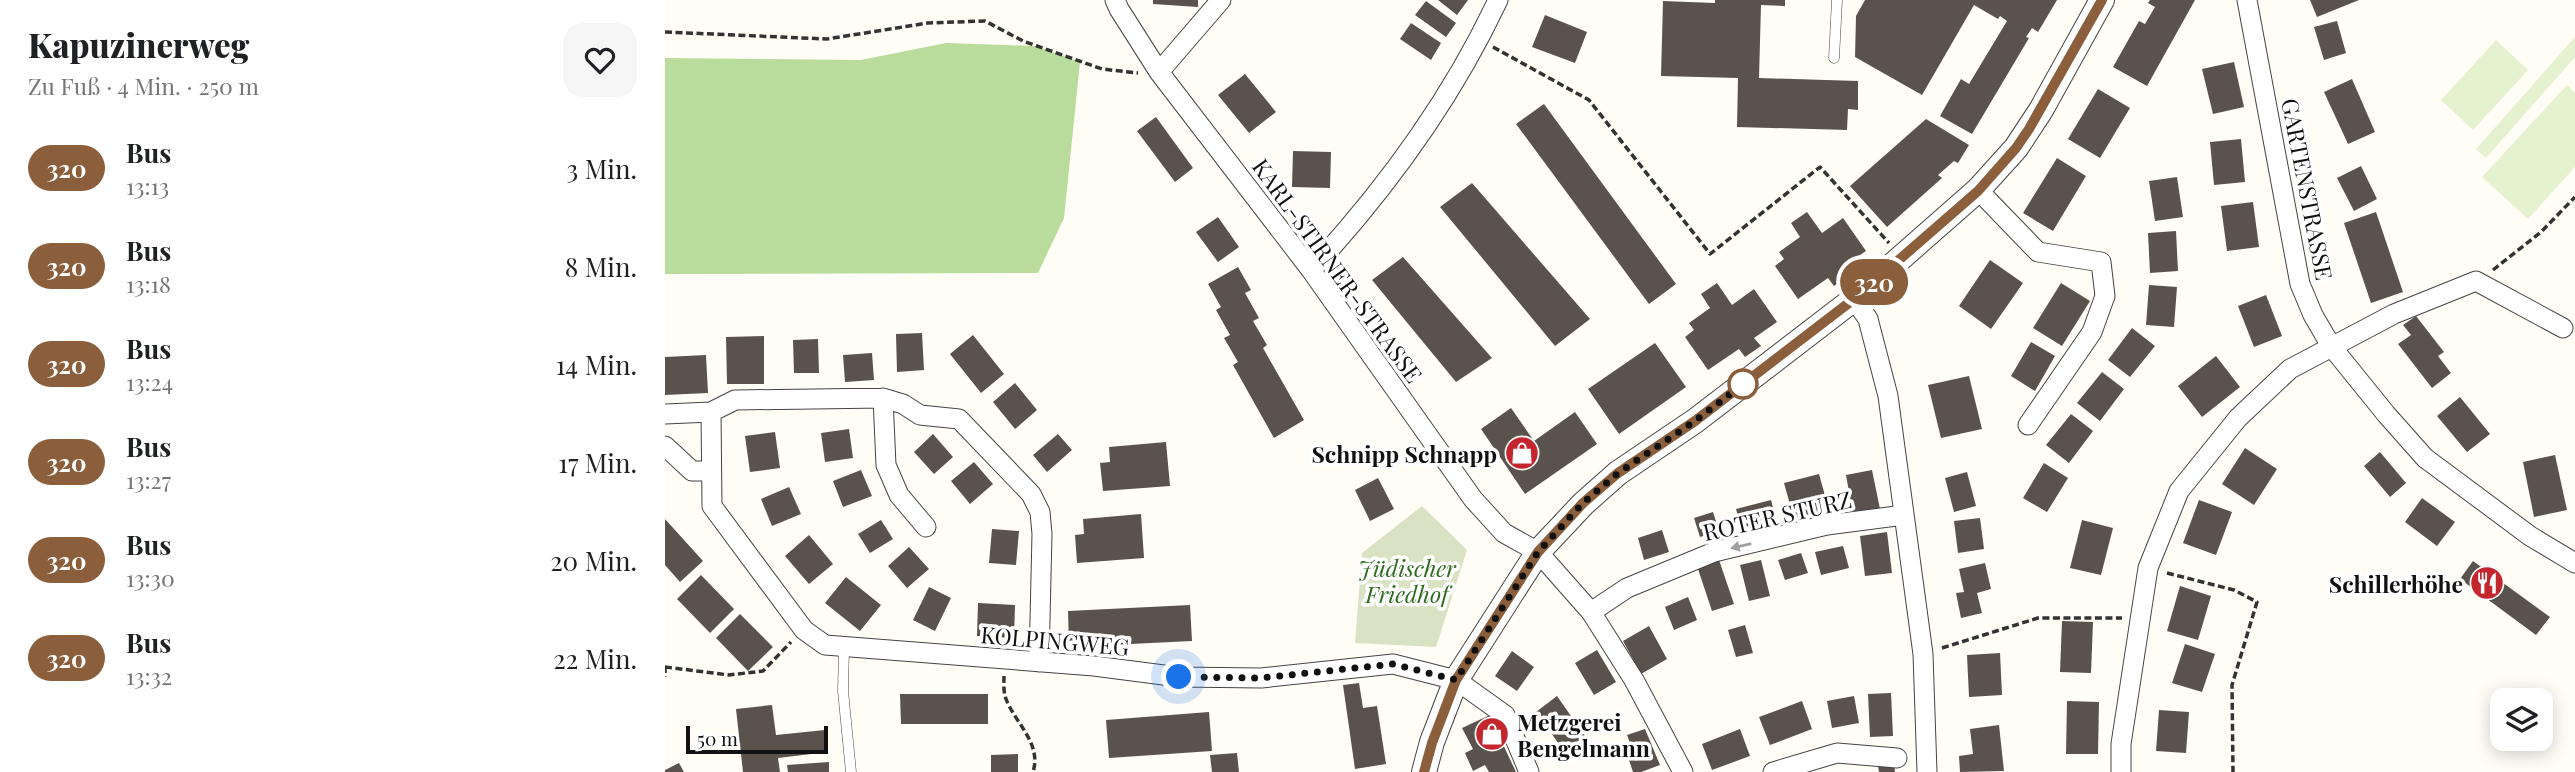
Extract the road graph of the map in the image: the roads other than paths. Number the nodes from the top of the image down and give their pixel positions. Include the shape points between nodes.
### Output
1 (1115, 0) edge
2 (1221, 0) edge
3 (1498, 0) edge
4 (1837, 0) edge
5 (2102, 0) edge
6 (2247, 0) edge
7 (1834, 58) dead end
8 (1159, 72) junction
9 (1978, 191) junction
10 (1311, 270) junction
11 (1854, 299) junction
12 (2563, 328) dead end
13 (2331, 346) junction
14 (883, 398) junction
15 (711, 412) junction
16 (665, 414) edge
17 (2028, 425) dead end
18 (665, 446) edge
19 (711, 471) junction
20 (1904, 515) junction
21 (926, 527) dead end
22 (1538, 552) junction
23 (2575, 563) edge
24 (1591, 612) junction
25 (844, 647) junction
26 (1039, 662) junction
27 (1456, 680) junction
28 (1897, 758) dead end
29 (851, 772) edge
30 (1425, 772) edge
31 (1528, 772) edge
32 (1683, 772) edge
33 (1773, 772) edge
34 (1927, 772) edge
35 (2121, 772) edge

1 - 8 street, KARL-STIRNER-STRASSE
2 - 8 street
3 - 10 street via 1448,94 1354,223
4 - 7 lane
5 - 9 street via 2029,129
6 - 13 street, GARTENSTRASSE via 2300,285
8 - 10 street, KARL-STIRNER-STRASSE
9 - 11 street
9 - 17 street via 2038,252 2101,262 2105,296 2092,332
10 - 22 street, KARL-STIRNER-STRASSE via 1473,499 1504,533
11 - 20 street via 1868,319 1888,396
11 - 22 street via 1695,421 1618,473
12 - 13 street via 2476,281
13 - 23 street, GARTENSTRASSE via 2425,458 2530,536
13 - 35 street via 2290,369 2238,418 2179,491 2148,568 2121,744
14 - 15 street via 735,400
14 - 21 street via 886,465 899,495
14 - 26 street via 920,415 959,419 1031,494 1040,512 1042,534
15 - 16 street
15 - 19 street, KOLPINGWEG
18 - 19 street via 692,471
19 - 25 street, KOLPINGWEG via 712,506 741,549 804,630 825,645
20 -> 24 street, ROTER STURZ via 1827,525 1714,552 1627,588
20 - 34 street via 1923,654
22 - 24 street, KARL-STIRNER-STRASSE
22 - 27 street
24 - 32 street, KARL-STIRNER-STRASSE
25 - 26 street, KOLPINGWEG
25 - 29 lane
26 - 27 street, KOLPINGWEG via 1179,677 1261,678 1393,664
27 - 30 street
27 - 31 street, KOLPINGWEG via 1505,715
28 - 33 street via 1837,752

